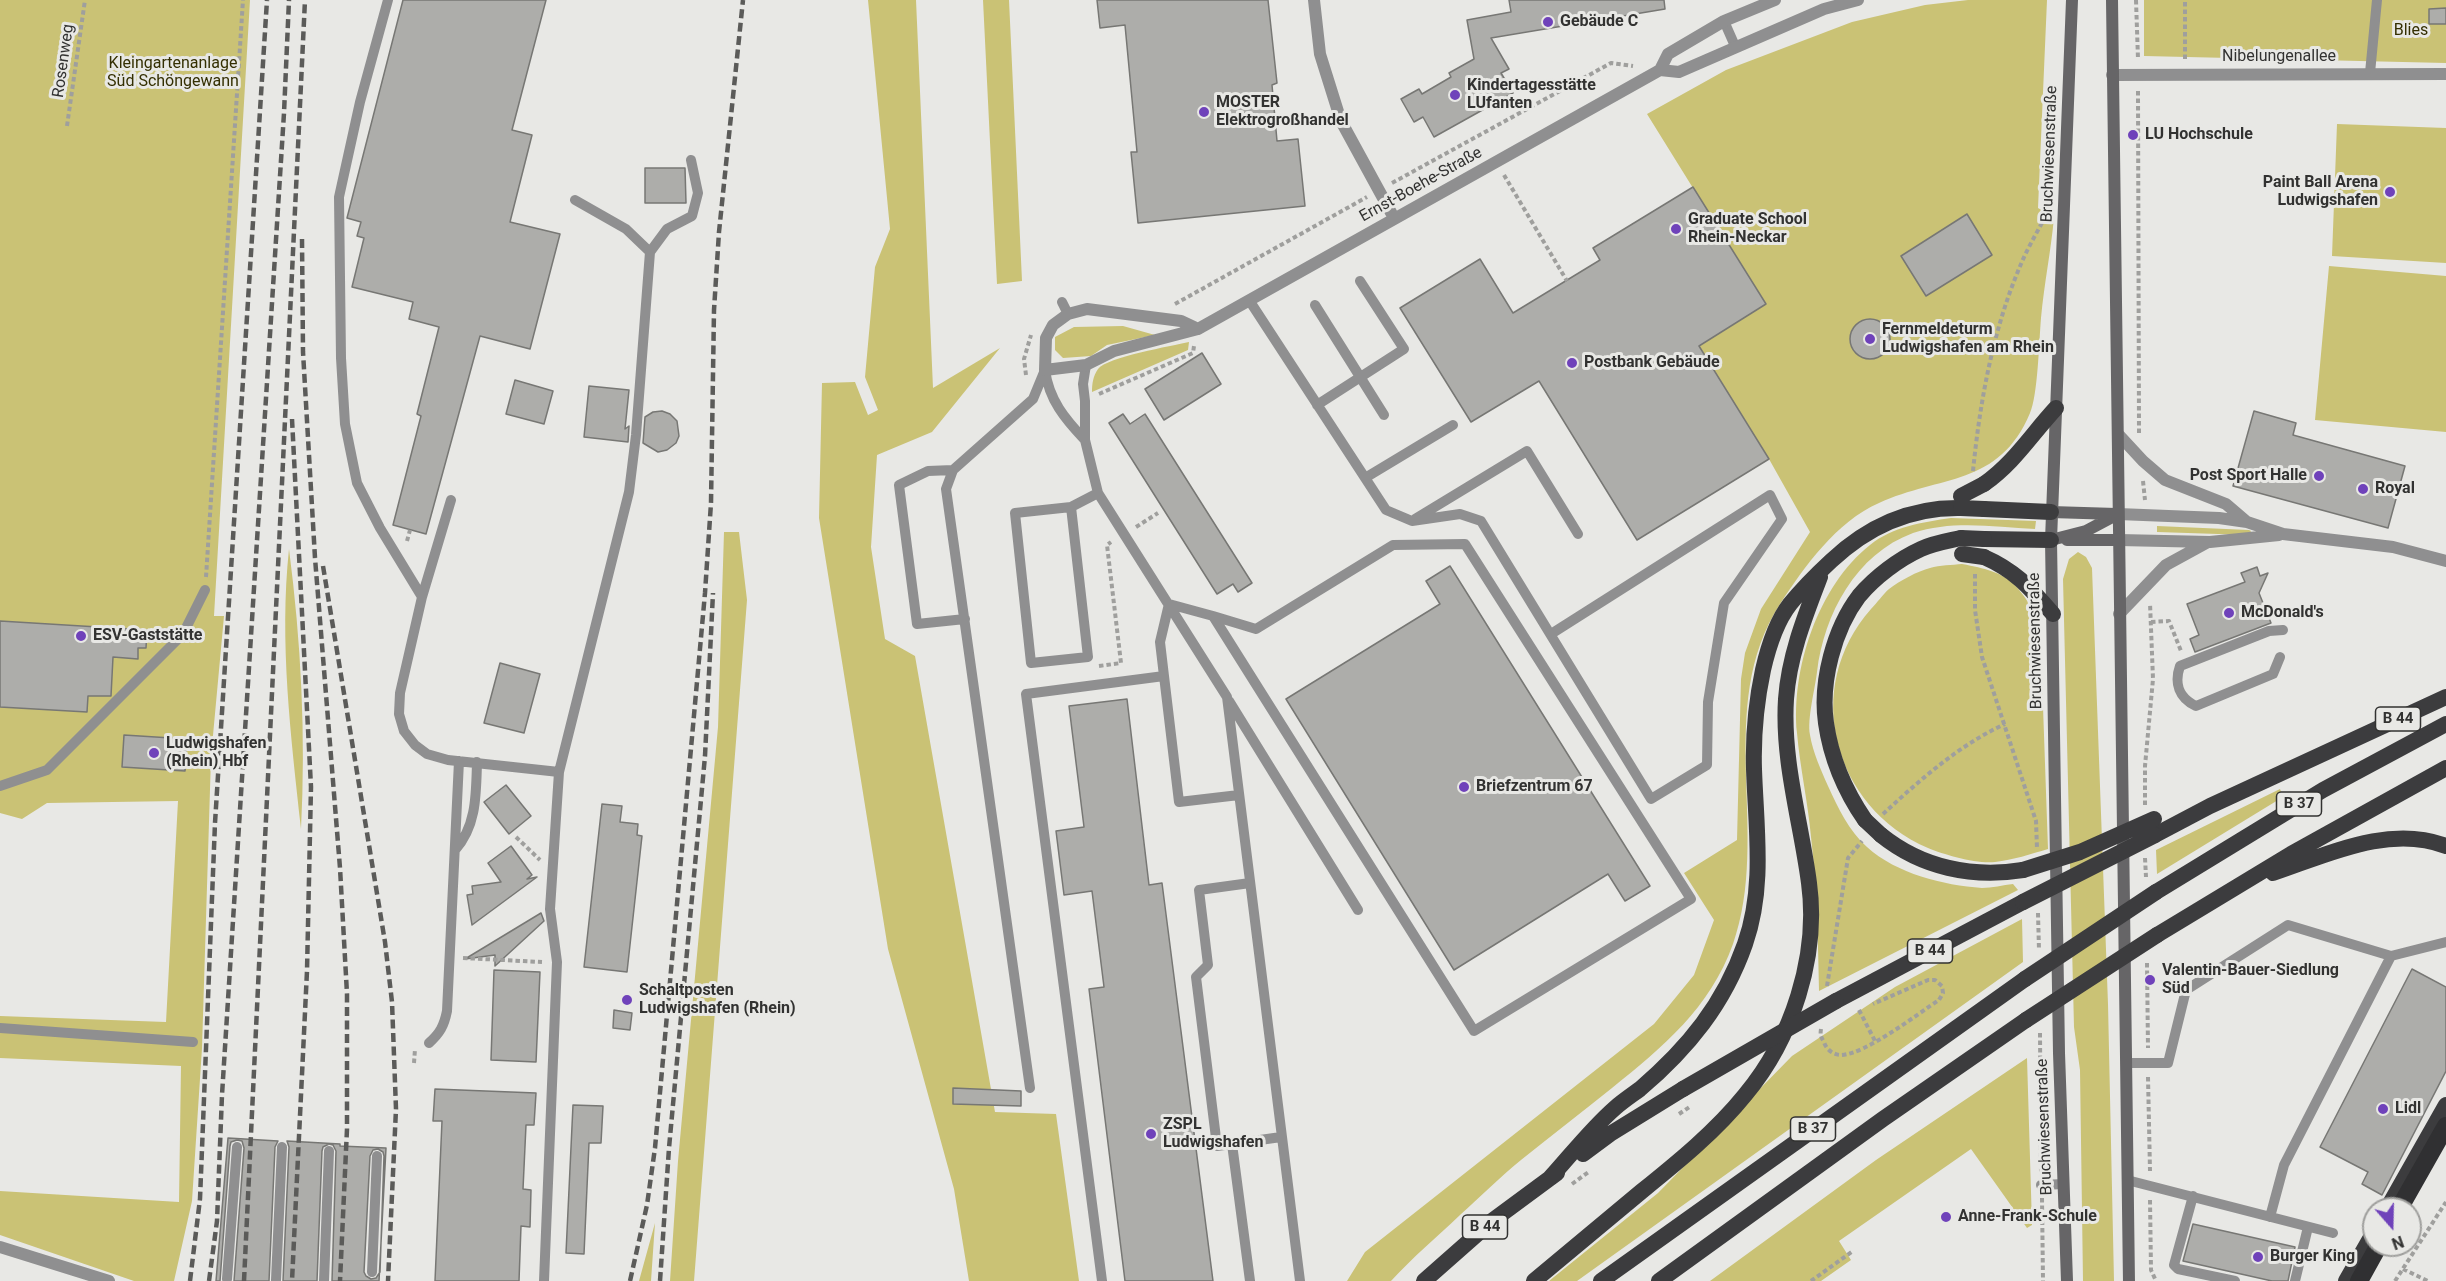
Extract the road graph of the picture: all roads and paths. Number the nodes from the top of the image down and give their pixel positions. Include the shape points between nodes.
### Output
1 (85, 0) edge
2 (243, 0) edge
3 (388, 0) edge
4 (1314, 0) edge
5 (1775, 0) edge
6 (1858, 0) edge
7 (2072, 0) edge
8 (2112, 0) edge
9 (2136, 0) edge
10 (2185, 0) edge
11 (2377, 0) edge
12 (1724, 21) junction
13 (1735, 46) junction
14 (1660, 70) junction
15 (2370, 73) junction
16 (2138, 74) junction
17 (2184, 74) junction
18 (2446, 74) edge
19 (2112, 75) junction
20 (66, 126) dead end
21 (691, 160) dead end
22 (1496, 162) junction
23 (1379, 190) junction
24 (575, 200) dead end
25 (2047, 203) dead end
26 (1395, 218) junction
27 (650, 252) junction
28 (1360, 281) dead end
29 (1567, 281) dead end
30 (1249, 300) junction
31 (1062, 302) dead end
32 (1315, 305) dead end
33 (1172, 306) dead end
34 (1068, 314) junction
35 (1198, 329) junction
36 (1032, 333) dead end
37 (1086, 365) junction
38 (1045, 370) junction
39 (1360, 378) junction
40 (1033, 399) junction
41 (1085, 401) junction
42 (1317, 405) junction
43 (2056, 408) junction
44 (1384, 415) dead end
45 (1453, 424) dead end
46 (2118, 434) junction
47 (1085, 441) junction
48 (2139, 457) junction
49 (953, 470) junction
50 (1365, 478) junction
51 (1978, 480) junction
52 (1098, 493) junction
53 (451, 501) dead end
54 (1961, 502) junction
55 (1071, 507) junction
56 (2051, 512) junction
57 (1158, 513) dead end
58 (2118, 514) junction
59 (2147, 515) junction
60 (1412, 521) junction
61 (2247, 522) junction
62 (410, 530) dead end
63 (1125, 534) junction
64 (1578, 534) dead end
65 (2283, 534) junction
66 (2051, 540) junction
67 (2119, 540) junction
68 (407, 541) dead end
69 (2210, 542) junction
70 (1961, 546) junction
71 (2446, 561) edge
72 (1979, 562) junction
73 (1824, 568) junction
74 (2149, 582) junction
75 (205, 590) joint
76 (422, 597) junction
77 (1169, 604) junction
78 (2053, 614) junction
79 (2120, 614) junction
80 (1213, 616) junction
81 (964, 619) junction
82 (2283, 630) dead end
83 (1551, 634) junction
84 (1088, 657) junction
85 (2280, 657) dead end
86 (1164, 676) junction
87 (1227, 697) junction
88 (2446, 698) edge
89 (2005, 724) junction
90 (2446, 724) edge
91 (459, 761) junction
92 (477, 762) junction
93 (2446, 768) edge
94 (559, 772) junction
95 (0, 786) edge
96 (1239, 795) junction
97 (1882, 815) dead end
98 (2150, 828) junction
99 (1872, 829) junction
100 (516, 837) dead end
101 (2446, 846) edge
102 (454, 850) junction
103 (2037, 856) dead end
104 (553, 873) junction
105 (1250, 883) junction
106 (2242, 883) junction
107 (2151, 887) junction
108 (2031, 902) junction
109 (1358, 910) dead end
110 (2446, 942) edge
111 (461, 952) dead end
112 (2391, 956) junction
113 (557, 962) junction
114 (2040, 962) dead end
115 (2147, 962) dead end
116 (1832, 993) junction
117 (1859, 1010) junction
118 (1850, 1015) dead end
119 (1822, 1022) dead end
120 (0, 1028) edge
121 (2040, 1032) dead end
122 (1875, 1041) junction
123 (193, 1042) dead end
124 (429, 1043) dead end
125 (415, 1048) dead end
126 (414, 1063) dead end
127 (2126, 1063) junction
128 (2148, 1063) junction
129 (1030, 1088) dead end
130 (2446, 1105) edge
131 (2446, 1126) edge
132 (1281, 1137) junction
133 (1232, 1144) junction
134 (237, 1147) dead end
135 (282, 1147) dead end
136 (329, 1151) dead end
137 (377, 1156) dead end
138 (1550, 1178) junction
139 (2127, 1180) junction
140 (2064, 1184) junction
141 (2041, 1185) junction
142 (2150, 1185) junction
143 (2193, 1196) junction
144 (2394, 1197) edge
145 (2406, 1197) edge
146 (2446, 1202) edge
147 (2270, 1217) junction
148 (2308, 1227) junction
149 (2333, 1233) dead end
150 (0, 1247) edge
151 (1853, 1251) dead end
152 (2362, 1253) edge
153 (2372, 1257) edge
154 (2403, 1269) junction
155 (372, 1272) dead end
156 (227, 1279) dead end
157 (276, 1280) edge
158 (109, 1281) edge
159 (324, 1281) edge
160 (544, 1281) edge
161 (1102, 1281) edge
162 (1250, 1281) edge
163 (1300, 1281) edge
164 (1424, 1281) edge
165 (1533, 1281) edge
166 (1601, 1281) edge
167 (1659, 1281) edge
168 (1810, 1281) edge
169 (2043, 1281) edge
170 (2067, 1281) edge
171 (2129, 1281) edge
172 (2156, 1281) edge
173 (2235, 1281) edge
174 (2295, 1281) edge
175 (2346, 1281) edge
176 (2359, 1281) edge
177 (2395, 1281) edge
178 (2428, 1281) edge

1 - 20 path, Rosenweg
2 - 75 path
3 - 76 lane via 339,197 341,358 345,424 357,483
4 - 23 street via 1320,54 1341,121
5 - 12 street, Ernst-Boehe-Straße
6 - 13 street, Ernst-Boehe-Straße via 1824,9
7 - 43 main road, Bruchwiesenstraße
8 - 19 main road
9 - 16 path
10 - 17 path
11 - 15 lane
12 - 13 lane
12 - 14 street, Ernst-Boehe-Straße via 1668,54
13 - 14 street, Ernst-Boehe-Straße via 1678,72
14 - 22 street, Ernst-Boehe-Straße
14 - 23 path via 1611,63
15 - 17 street, Nibelungenallee
15 - 18 street, Nibelungenallee
16 - 17 street, Nibelungenallee
16 - 19 street, Nibelungenallee
16 - 48 path
19 - 46 main road
21 - 27 lane via 698,193 692,216 667,229
22 - 26 street, Ernst-Boehe-Straße
22 - 29 path
23 - 26 street
23 - 33 path
24 - 27 lane via 626,229
25 - 51 path via 2046,215 2021,264 2000,326 1978,416
26 - 30 street, Ernst-Boehe-Straße
27 - 94 lane via 629,492
28 - 39 lane via 1404,349
30 - 35 street, Ernst-Boehe-Straße
30 - 42 lane
31 - 34 lane
32 - 39 lane
34 - 35 street via 1088,309 1181,321
34 - 38 street via 1053,325 1046,338
35 - 37 street, Ernst-Boehe-Straße via 1114,351
35 - 41 path via 1193,353
36 - 40 path via 1024,359
37 - 38 street, Ernst-Boehe-Straße
37 - 41 lane
38 - 40 lane
38 - 47 lane via 1059,412
39 - 42 lane
39 - 44 lane
40 - 49 lane
41 - 47 lane
42 - 50 lane
43 - 51 highway via 2003,471
43 - 56 main road, Bruchwiesenstraße
45 - 50 lane
46 - 48 street
46 - 58 main road
47 - 52 lane
48 - 59 path
48 - 61 street via 2165,480 2226,504
49 - 81 lane via 946,489
49 - 81 lane via 928,471 899,485 917,624
50 - 60 lane via 1386,510
51 - 54 highway, bridge
52 - 55 lane
52 - 63 lane
53 - 76 lane
54 - 56 highway, bridge via 1984,509
54 - 73 highway via 1873,528
55 - 84 lane
55 - 84 lane via 1015,513 1031,663
56 - 58 main road
56 - 66 main road, Bruchwiesenstraße
57 - 63 path
58 - 59 street
58 - 66 main road via 2082,524
58 - 67 main road
59 - 61 street
60 - 64 lane via 1527,451
60 - 83 lane via 1460,514 1481,521
61 - 65 street
62 - 68 path
63 - 77 lane
63 - 84 path via 1107,545 1120,663 1097,666
65 - 69 street
65 - 71 street via 2393,547
66 - 67 main road
66 - 70 highway, bridge via 1984,538
66 - 78 main road, Bruchwiesenstraße
67 - 69 street
67 - 79 main road
69 - 74 street via 2166,565
70 - 72 highway, bridge
70 - 99 highway via 1920,549 1886,570 1859,596 1843,624 1827,676 1826,721 1832,753 1849,795
72 - 78 highway via 2004,566 2020,577
72 - 89 path via 1975,610 1982,657
73 - 138 highway via 1790,604 1771,639 1765,661 1754,736 1759,830 1757,900 1746,944 1728,987 1716,1009 1680,1051 1614,1108
73 - 165 highway via 1793,653 1786,698 1786,742 1810,887 1810,932 1802,982 1778,1048 1745,1095 1705,1137
74 - 79 street
74 - 98 path via 2153,679 2145,766
75 - 95 lane via 183,634 47,770
76 - 91 lane via 400,693 399,714 404,731 415,745 437,758
77 - 80 lane
77 - 86 lane via 1160,642
77 - 87 lane
78 - 140 main road, Bruchwiesenstraße
79 - 127 main road
80 - 80 lane via 1256,628 1393,545 1465,544 1691,899 1474,1031
81 - 129 lane
82 - 85 lane via 2269,631 2180,666 2176,676 2179,690 2186,702 2196,706 2273,674
83 - 83 lane via 1730,521 1770,495 1782,519 1724,603 1708,702 1707,765 1651,799
86 - 96 lane via 1179,802
86 - 161 lane via 1026,694
87 - 96 lane
87 - 109 lane
88 - 98 highway, B 44 via 2210,806
89 - 97 path via 1979,735
89 - 103 path via 2036,821
90 - 107 highway, B 37
91 - 92 lane
91 - 102 lane
92 - 94 lane
92 - 102 lane via 469,830
93 - 106 highway, B 37
94 - 104 lane
96 - 105 lane
98 - 99 highway, bridge via 2023,870 1990,873 1953,870 1913,855
98 - 107 path
98 - 108 highway, B 44, bridge
99 - 116 path via 1848,858
100 - 104 path
101 - 106 highway via 2409,838 2373,841
102 - 124 lane via 447,1011 444,1025
104 - 113 lane via 550,909
105 - 132 lane
105 - 133 lane via 1199,890 1208,965 1196,977 1217,1146
106 - 167 highway, B 37, bridge via 2026,1020
107 - 166 highway, B 37, bridge
108 - 114 path
108 - 116 highway, B 44
110 - 112 lane
111 - 113 path via 462,958
112 - 128 lane via 2288,925 2186,990 2168,1063
112 - 147 lane via 2284,1165
113 - 160 lane
115 - 128 path
116 - 138 highway, B 44, bridge via 1610,1134
117 - 118 path
117 - 122 path
117 - 122 path via 1928,980 1942,986 1939,1000
119 - 122 path via 1820,1034 1826,1049 1839,1055
120 - 123 lane
121 - 141 path
125 - 126 path
127 - 128 lane
127 - 139 main road
128 - 142 path
130 - 144 highway
131 - 145 highway
132 - 133 lane
132 - 163 lane
133 - 162 lane
134 - 156 lane
135 - 157 lane
136 - 159 lane
137 - 155 lane
138 - 164 highway, B 44 via 1492,1221
139 - 142 lane
139 - 171 main road
140 - 141 lane
140 - 170 main road, Bruchwiesenstraße
141 - 169 path
142 - 143 lane
142 - 172 path via 2151,1270
143 - 147 lane
143 - 173 lane via 2174,1265
146 - 154 path
147 - 148 lane
148 - 149 lane
148 - 174 lane
150 - 158 street
151 - 168 path
152 - 175 highway
153 - 176 highway
154 - 177 path
154 - 178 path

